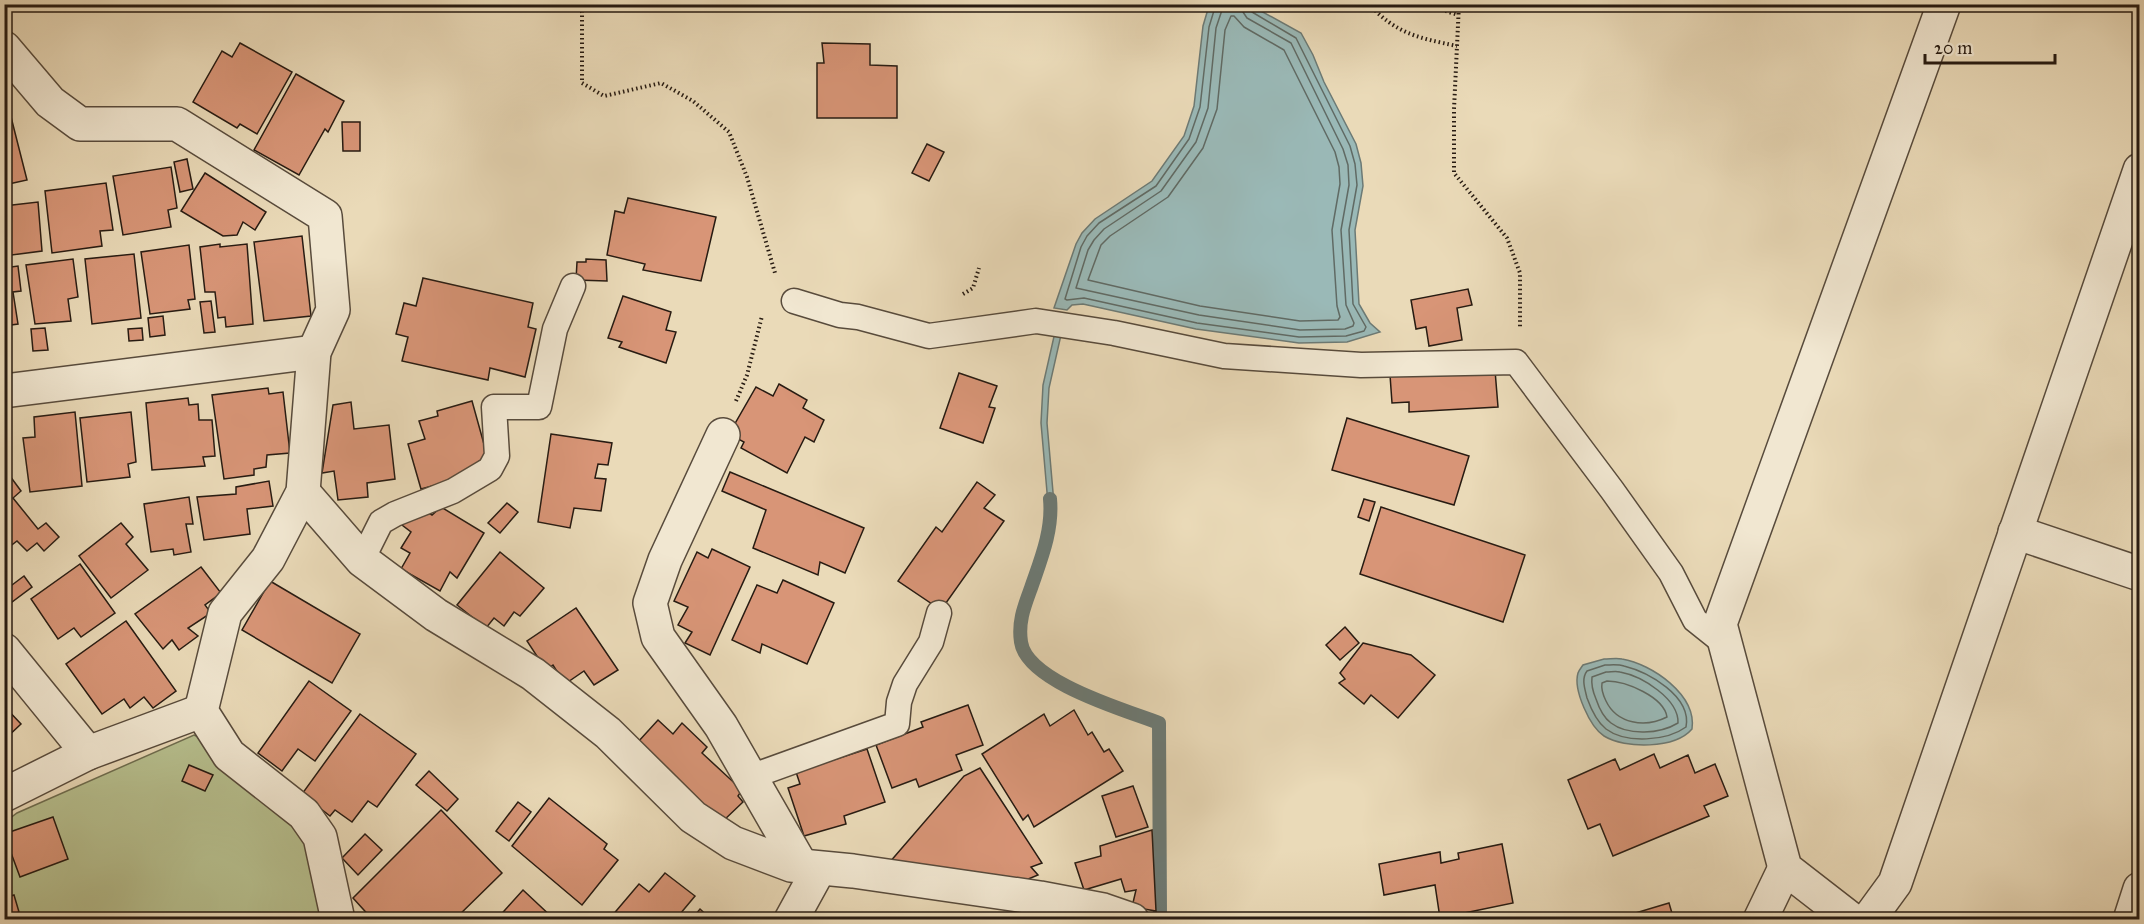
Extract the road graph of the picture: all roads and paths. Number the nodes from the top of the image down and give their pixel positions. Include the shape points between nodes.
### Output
1 (576, 4) edge
2 (1369, 4) edge
3 (1424, 4) edge
4 (1444, 4) edge
5 (1459, 4) edge
6 (1944, 4) edge
7 (1445, 11) junction
8 (1458, 15) junction
9 (1457, 46) junction
10 (4, 48) edge
11 (2139, 170) edge
12 (773, 271) junction
13 (770, 282) dead end
14 (573, 286) dead end
15 (794, 301) joint
16 (764, 305) dead end
17 (314, 352) junction
18 (1516, 362) junction
19 (4, 391) edge
20 (723, 435) joint
21 (303, 492) junction
22 (2015, 532) junction
23 (362, 560) junction
24 (2139, 574) edge
25 (939, 613) dead end
26 (1725, 644) junction
27 (4, 650) edge
28 (201, 711) junction
29 (88, 753) junction
30 (750, 777) junction
31 (4, 795) edge
32 (811, 868) junction
33 (1785, 868) junction
34 (2139, 889) edge
35 (338, 920) edge
36 (791, 920) edge
37 (1132, 920) edge
38 (1760, 920) edge
39 (1852, 920) edge
40 (1868, 920) edge
41 (2130, 920) edge

1 - 12 path via 582,12 582,82 604,96 661,83 693,100 729,132 747,177
2 - 9 path via 1383,20 1416,38
3 - 7 path
4 - 7 path
5 - 8 path
6 - 26 street via 1720,624
7 - 8 path
8 - 9 path
9 - 18 path via 1454,173 1507,238 1520,273
10 - 17 street via 50,102 80,124 177,124 325,216 333,310
11 - 22 street
12 - 13 path
12 - 15 path
14 - 23 lane via 555,329 539,407 494,407 497,456 490,469 453,491 381,522
15 - 18 lane via 929,336 1036,321 1224,356 1361,365
16 - 20 path via 747,375
17 - 19 street
17 - 21 street
18 - 26 lane via 1664,564 1695,620
20 - 30 street via 665,560 650,603 658,637 721,726
21 - 23 street
21 - 28 street via 268,559 225,613
22 - 24 street
22 - 40 street via 1895,884
23 - 32 street via 436,615 533,674 608,733 693,817 733,843 791,865
25 - 30 lane via 931,642 905,684 897,724
26 - 33 street
27 - 29 street
28 - 29 street
28 - 35 street via 229,755 304,814 320,837
29 - 31 street
30 - 32 street
32 - 36 street
32 - 37 street via 1040,898
33 - 38 street
33 - 39 street
34 - 41 street

